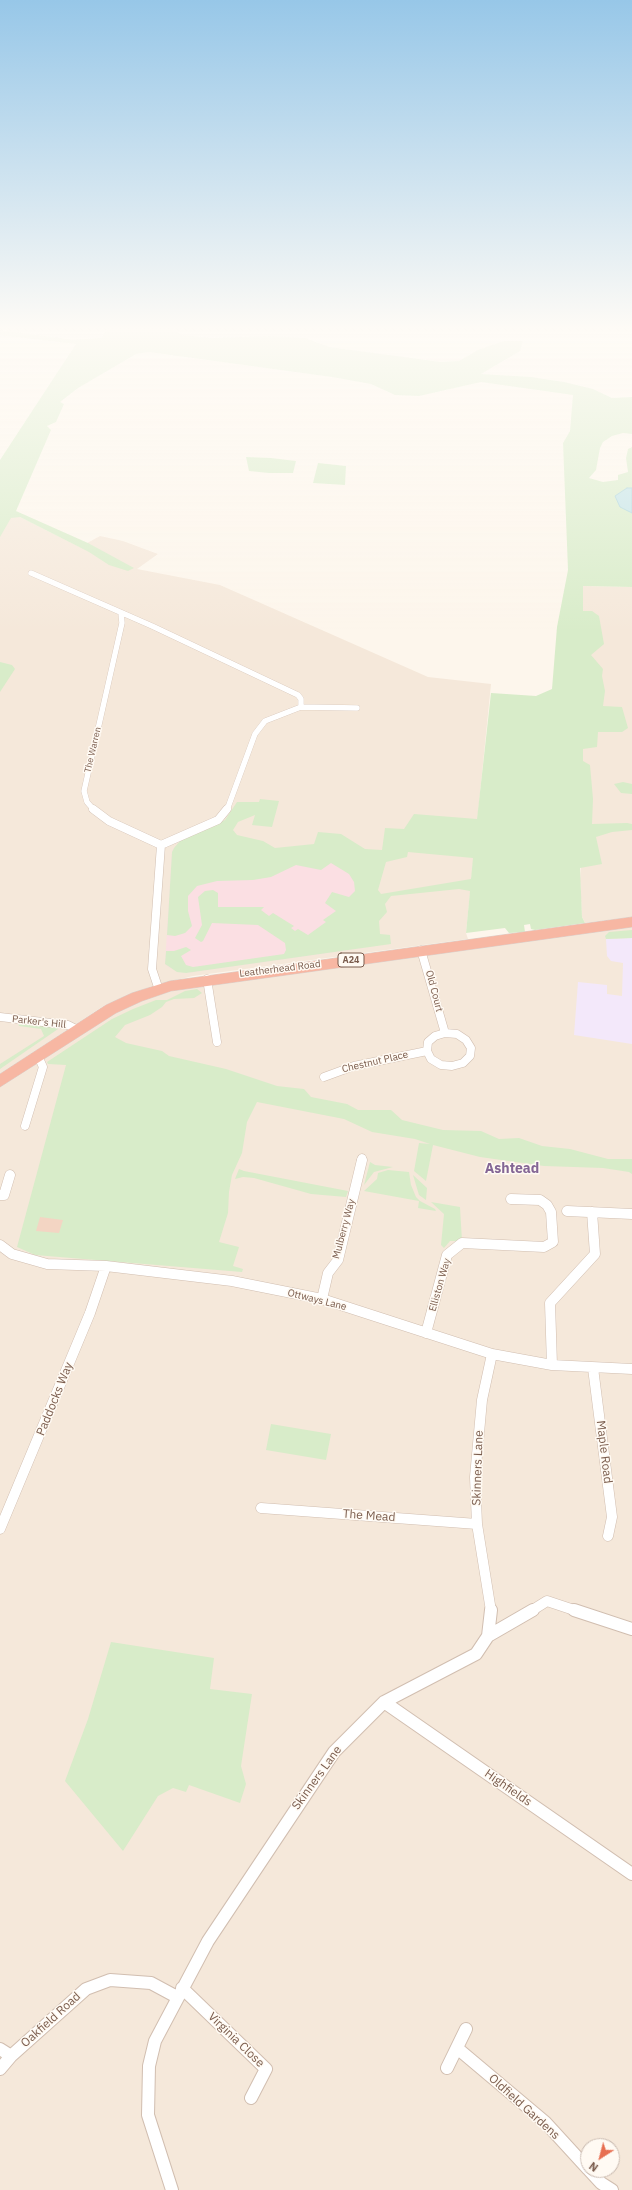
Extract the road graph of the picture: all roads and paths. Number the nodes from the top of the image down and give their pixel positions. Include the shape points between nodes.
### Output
1 (31, 573) dead end
2 (121, 613) junction
3 (301, 706) junction
4 (357, 708) dead end
5 (161, 845) junction
6 (632, 922) edge
7 (422, 950) junction
8 (207, 979) junction
9 (159, 990) junction
10 (0, 1017) edge
11 (78, 1030) junction
12 (445, 1033) junction
13 (217, 1042) dead end
14 (427, 1051) junction
15 (38, 1056) junction
16 (324, 1077) dead end
17 (0, 1081) edge
18 (25, 1126) dead end
19 (362, 1158) dead end
20 (10, 1175) dead end
21 (0, 1194) edge
22 (511, 1199) dead end
23 (567, 1210) dead end
24 (592, 1212) junction
25 (632, 1214) edge
26 (0, 1245) edge
27 (106, 1266) junction
28 (322, 1299) junction
29 (426, 1333) junction
30 (492, 1354) junction
31 (552, 1365) junction
32 (593, 1368) junction
33 (632, 1369) edge
34 (261, 1508) dead end
35 (477, 1524) junction
36 (0, 1529) edge
37 (608, 1536) dead end
38 (632, 1628) edge
39 (488, 1636) junction
40 (384, 1702) junction
41 (632, 1874) edge
42 (180, 1993) junction
43 (466, 2029) dead end
44 (457, 2048) junction
45 (6, 2053) edge
46 (447, 2068) dead end
47 (0, 2069) edge
48 (251, 2098) dead end
49 (580, 2161) edge
50 (596, 2178) edge
51 (172, 2190) edge
52 (612, 2190) edge

1 - 2 street
2 - 3 street via 298,695
2 - 5 street, The Warren via 122,623 84,791 87,802 94,811 109,821
3 - 4 street
3 - 5 street via 274,716 259,727 226,812 218,820
5 - 9 street via 152,969
6 - 7 highway, Leatherhead Road / A24
7 - 8 highway, Leatherhead Road / A24
7 - 12 street, Old Court
8 - 9 highway, Leatherhead Road / A24
8 - 13 street
9 - 11 highway, Leatherhead Road / A24 via 111,1009
10 - 11 street, Parker's Hill via 68,1025
11 - 15 highway, Leatherhead Road / A24
12 - 14 street via 435,1036 428,1042
12 - 14 street via 457,1034 466,1040 471,1048 470,1056 463,1063 452,1066 432,1059
14 - 16 street, Chestnut Place via 354,1066
15 - 17 highway, Leatherhead Road / A24
15 - 18 street via 43,1067
19 - 28 street, Mulberry Way via 338,1260 328,1273
20 - 21 street via 4,1195
22 - 29 street, Elliston Way via 540,1200 547,1205 551,1212 553,1242 548,1246 462,1243 447,1256
23 - 24 street
24 - 25 street
24 - 31 street via 595,1254 550,1302
26 - 27 street, Ottways Lane via 12,1254 47,1264
27 - 28 street, Ottways Lane via 232,1281
27 - 36 street, Paddocks Way via 87,1320
28 - 29 street, Ottways Lane
29 - 30 street, Ottways Lane
30 - 31 street, Ottways Lane
30 - 35 street, Skinners Lane via 482,1400 475,1477
31 - 32 street, Ottways Lane
32 - 33 street, Ottways Lane
32 - 37 street, Maple Road via 612,1517
34 - 35 street, The Mead
35 - 39 street, Skinners Lane via 491,1612
38 - 39 street via 546,1601
39 - 40 street, Skinners Lane via 476,1654
40 - 41 street, Highfields
40 - 42 street, Skinners Lane via 334,1752 208,1941
42 - 45 street, Oakfield Road via 151,1983 110,1980 86,1989
42 - 48 street, Virginia Close via 266,2069
42 - 51 street, Skinners Lane via 155,2041 149,2066 148,2115
43 - 44 street
44 - 46 street
44 - 49 street, Oldfield Gardens via 545,2122
45 - 47 street, Oakfield Road
50 - 52 street, Oldfield Gardens

